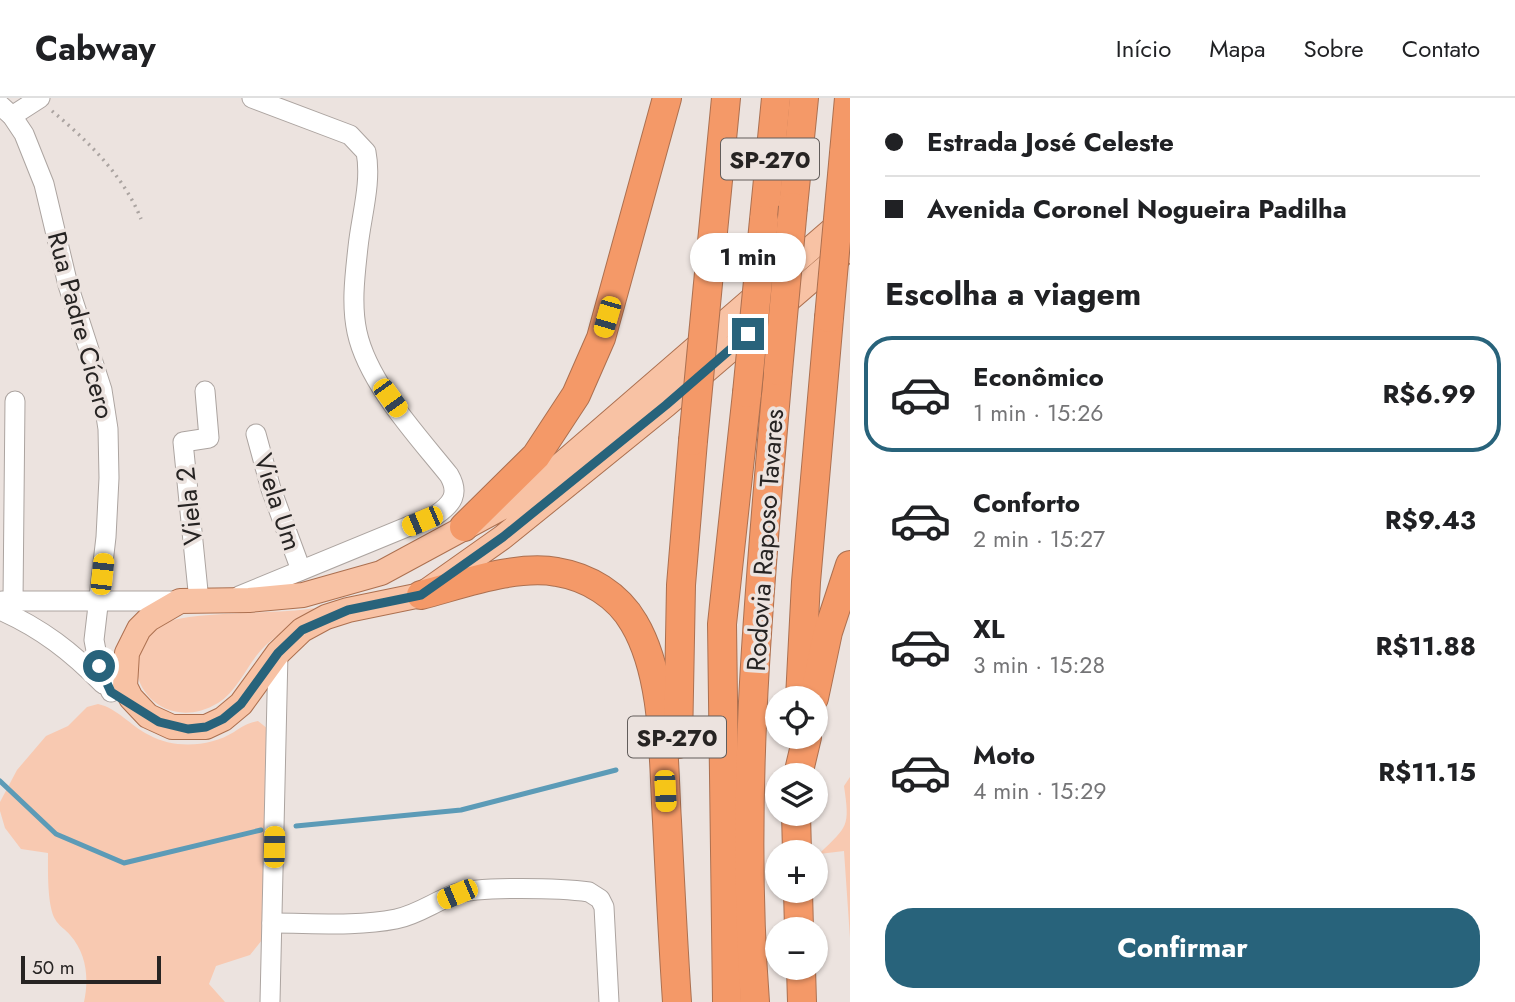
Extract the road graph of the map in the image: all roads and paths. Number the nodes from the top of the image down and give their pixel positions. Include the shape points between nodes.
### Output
1 (252, 98) edge
2 (667, 98) edge
3 (726, 98) edge
4 (776, 98) edge
5 (804, 98) edge
6 (849, 98) edge
7 (38, 99) edge
8 (6, 111) edge
9 (850, 214) edge
10 (141, 219) dead end
11 (850, 247) edge
12 (205, 391) dead end
13 (15, 401) dead end
14 (256, 434) dead end
15 (464, 527) junction
16 (850, 565) edge
17 (301, 570) junction
18 (421, 595) junction
19 (228, 600) junction
20 (99, 601) junction
21 (189, 601) junction
22 (4, 604) edge
23 (278, 653) junction
24 (801, 686) edge
25 (817, 686) edge
26 (111, 692) junction
27 (148, 716) junction
28 (272, 923) junction
29 (801, 980) edge
30 (270, 1002) edge
31 (609, 1002) edge
32 (678, 1002) edge
33 (727, 1002) edge
34 (755, 1002) edge
35 (802, 1002) edge

1 - 17 street via 350,135 366,152 368,173 353,292 357,333 390,398 456,485 452,502 436,515
2 - 15 highway via 601,338 576,396 536,456
3 - 32 highway, SP-270, bridge via 681,585
4 - 33 highway, Rodovia Raposo Tavares / SP-270, bridge via 722,624
5 - 34 highway, Rodovia Raposo Tavares / SP-270, bridge via 756,628 749,818
6 - 24 highway, SP-270, bridge
7 - 8 street
7 - 10 path via 90,146 134,201
8 - 20 street, Rua Padre Cícero via 23,134 44,184 68,285 102,390 109,478
9 - 15 main road via 527,494
11 - 18 main road via 666,405 503,537
12 - 21 street, Viela 2 via 209,438 183,442
13 - 22 street
14 - 17 street, Viela Um
15 - 19 main road via 381,573 334,588 272,599
16 - 25 highway
17 - 19 street
18 - 23 main road via 326,617 302,630
18 - 32 highway via 506,575 555,571 598,586 635,624 650,666 662,740
19 - 21 main road
20 - 21 street
20 - 22 street
20 - 26 street, Rua Padre Cícero via 95,652
21 - 27 main road via 149,619 127,653 125,686
22 - 26 street via 66,648
23 - 27 main road via 241,704 223,719 188,729
23 - 28 street
26 - 27 street
28 - 30 street
28 - 31 street via 392,920 457,894 488,890 589,892 604,907
29 - 35 highway

